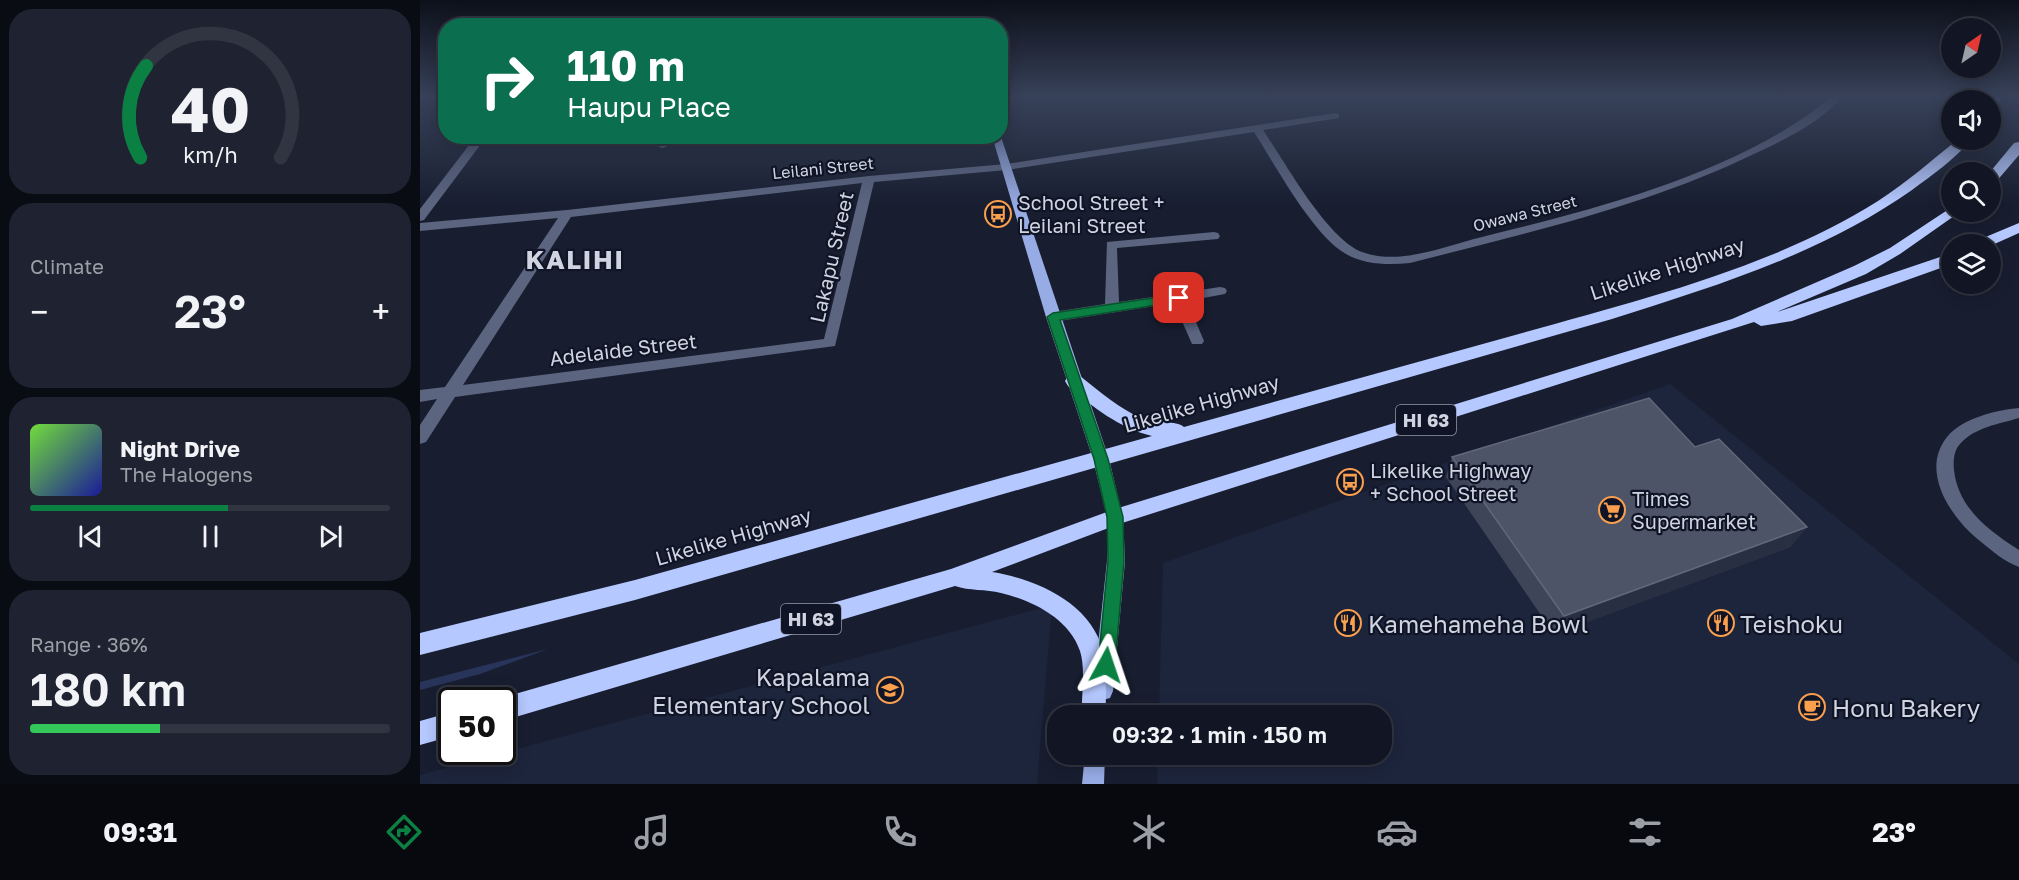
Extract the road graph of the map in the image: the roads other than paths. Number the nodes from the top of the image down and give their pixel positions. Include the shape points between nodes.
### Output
1 (1233, 133) edge
2 (1259, 133) edge
3 (1788, 133) edge
4 (476, 144) edge
5 (999, 144) edge
6 (2019, 146) edge
7 (1953, 150) edge
8 (1006, 167) junction
9 (2001, 169) edge
10 (869, 179) junction
11 (567, 214) junction
12 (420, 217) edge
13 (1941, 219) edge
14 (420, 227) edge
15 (2019, 228) edge
16 (1214, 236) dead end
17 (2001, 236) edge
18 (2019, 237) edge
19 (2001, 244) edge
20 (1941, 262) edge
21 (1220, 291) dead end
22 (1179, 298) junction
23 (1112, 308) junction
24 (1053, 317) junction
25 (1738, 323) junction
26 (1197, 341) dead end
27 (830, 344) joint
28 (1074, 381) junction
29 (450, 393) junction
30 (420, 396) edge
31 (2018, 413) edge
32 (1196, 430) junction
33 (420, 438) edge
34 (1101, 459) junction
35 (1115, 517) junction
36 (2019, 559) edge
37 (951, 578) junction
38 (420, 644) edge
39 (516, 705) edge
40 (1094, 705) edge
41 (1101, 705) edge
42 (438, 728) edge
43 (420, 733) edge
44 (1094, 765) edge
45 (1093, 784) edge

1 - 8 street, Leilani Street
2 - 3 street, Owawa Street via 1330,236 1351,252 1391,261 1600,210 1706,172
4 - 12 street
5 - 8 main road
6 - 9 highway
7 - 32 highway, Likelike Highway via 1928,173 1871,212 1825,237 1740,273 1595,318
8 - 10 street, Leilani Street
8 - 24 main road
10 - 11 street, Leilani Street
10 - 27 street, Lakapu Street
11 - 14 street, Leilani Street
11 - 29 street
13 - 25 highway, HI 63 via 1896,251 1860,270
15 - 17 highway
16 - 23 street via 1111,245
18 - 19 highway
20 - 25 highway via 1786,317
21 - 22 street
22 - 23 street
22 - 26 street
23 - 24 street
24 - 28 main road
25 - 35 highway, HI 63
27 - 29 street, Adelaide Street
28 - 32 highway via 1132,421 1157,430
28 - 34 main road
29 - 30 street, Adelaide Street
29 - 33 street
31 - 36 street via 1980,423 1956,436 1948,451 1945,471 1948,486 1965,516 1980,532
32 - 34 highway, Likelike Highway
34 - 35 main road
34 - 38 highway, Likelike Highway via 635,590
35 - 37 highway, HI 63
35 - 41 main road via 1116,561
37 - 39 highway, HI 63
37 - 40 highway via 1011,585 1040,596 1062,611 1091,648
42 - 43 highway
44 - 45 main road

